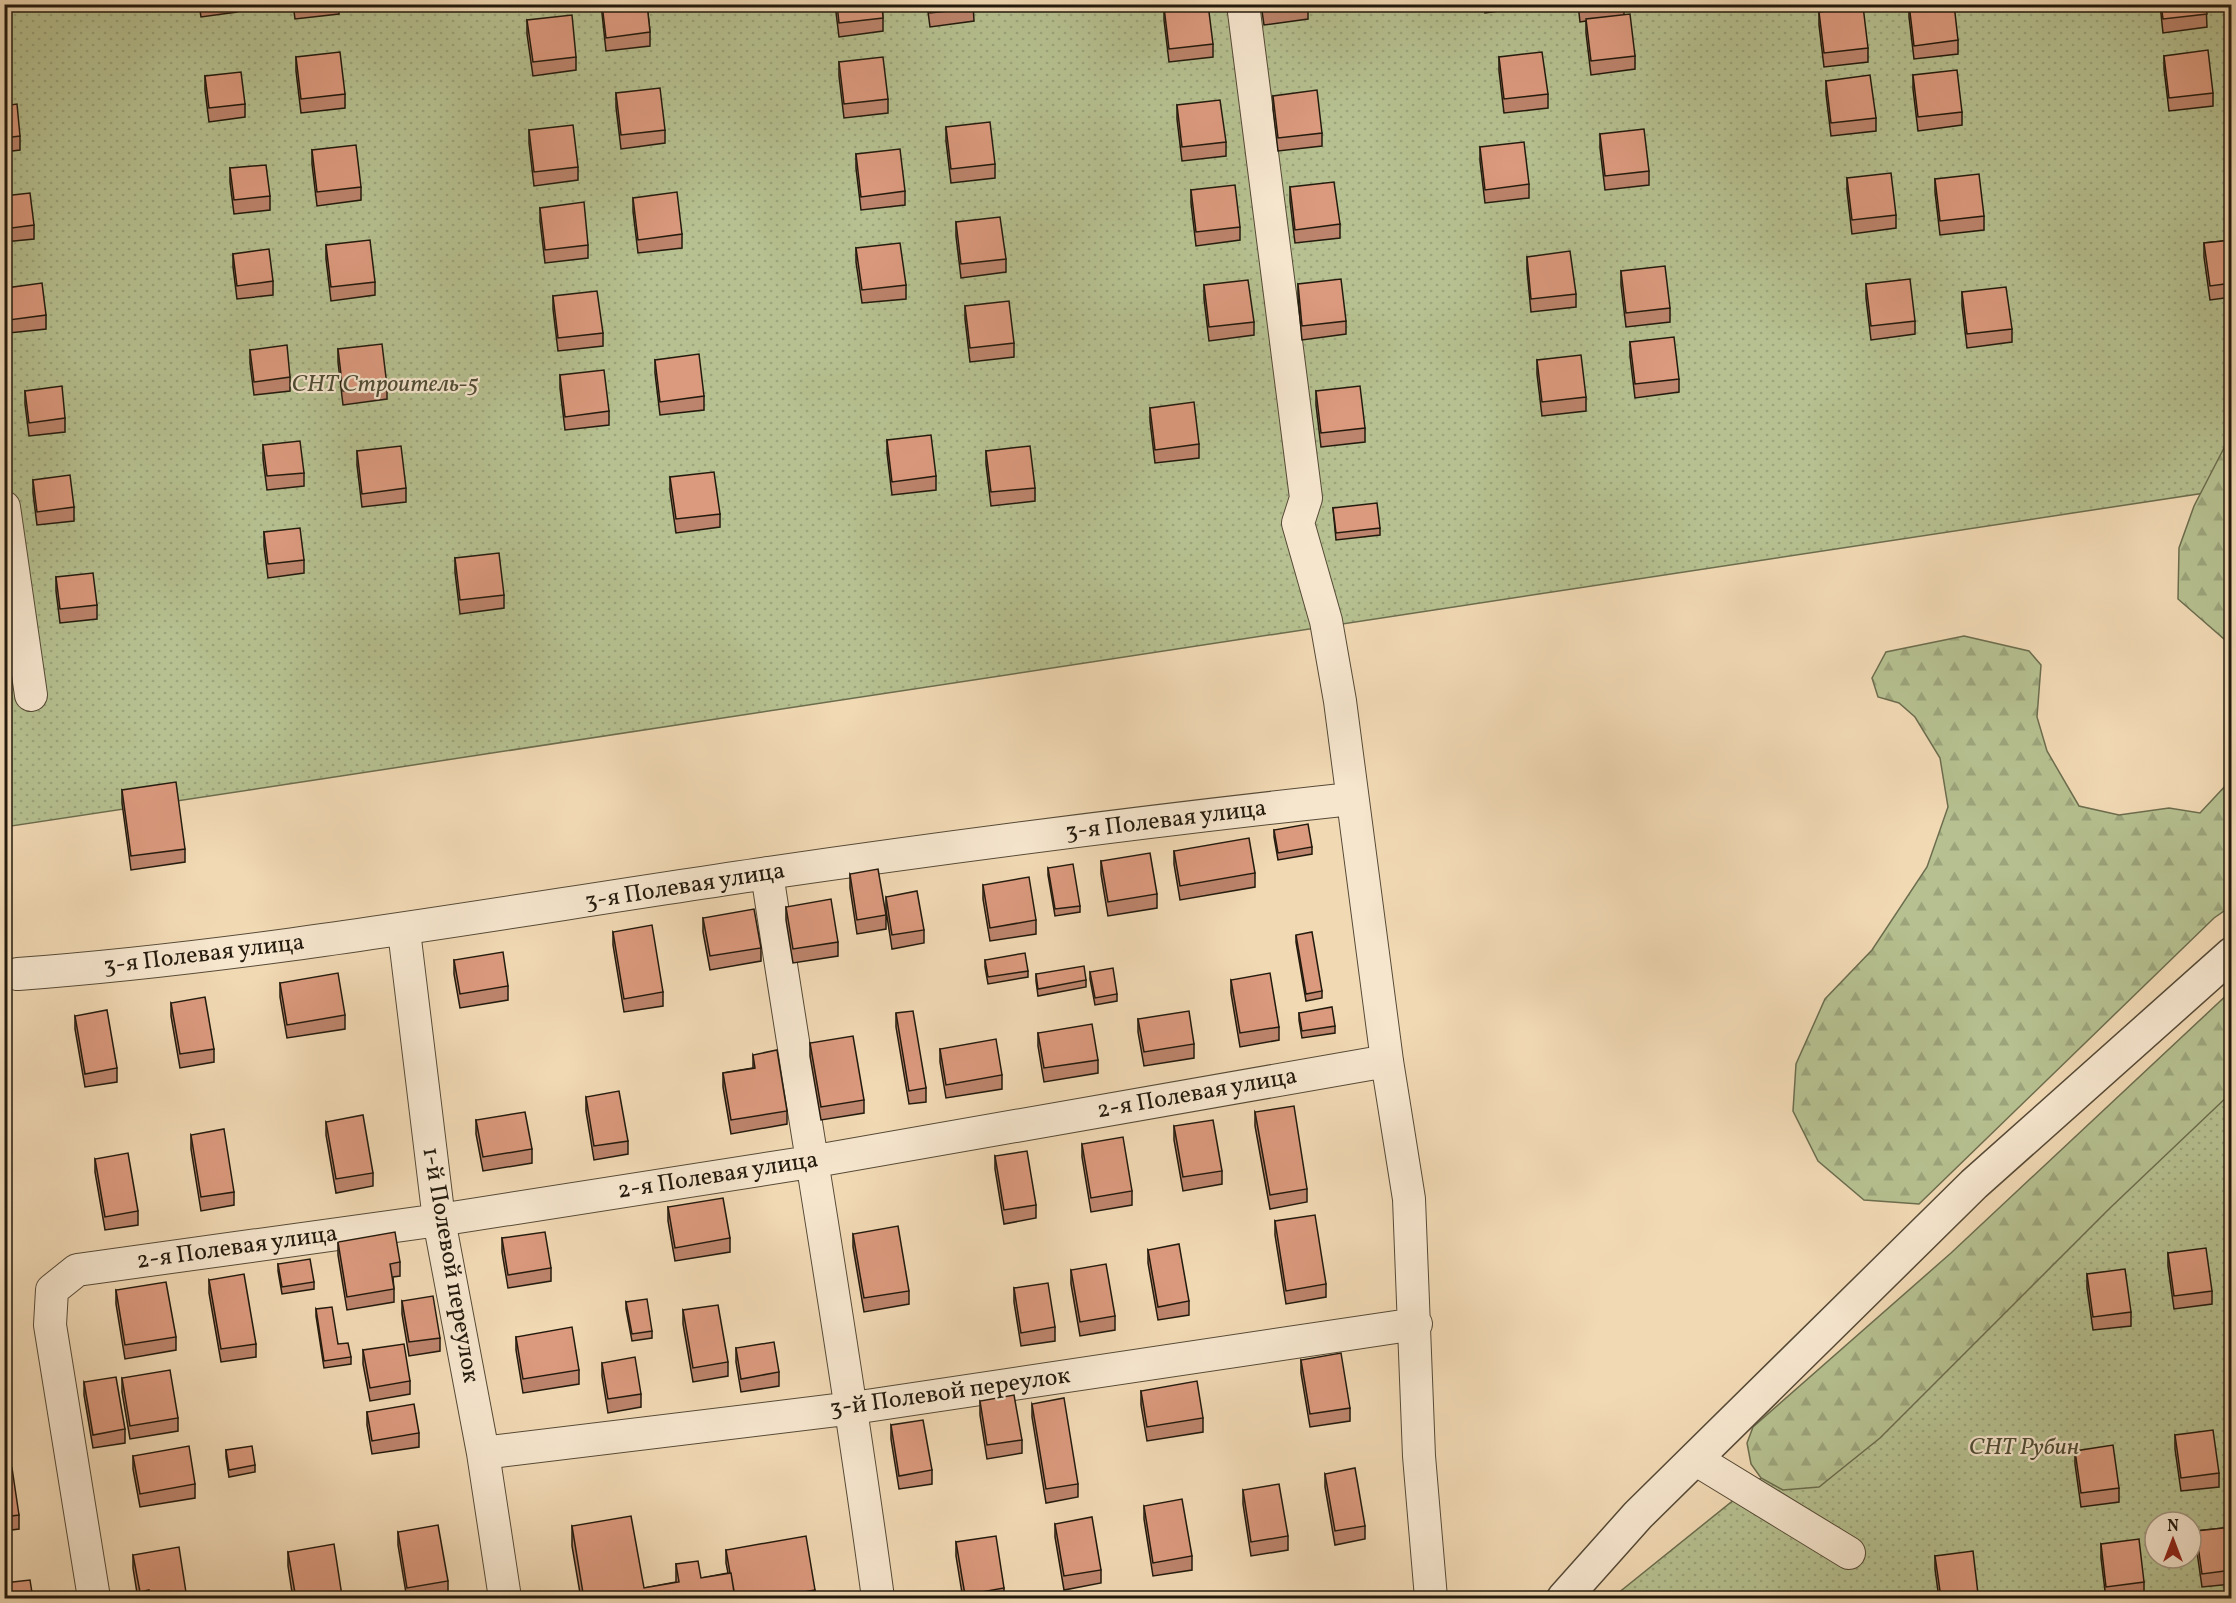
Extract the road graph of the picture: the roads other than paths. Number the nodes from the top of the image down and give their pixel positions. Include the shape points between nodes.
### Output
1 (1243, 4) edge
2 (4, 507) edge
3 (31, 695) dead end
4 (1351, 799) junction
5 (767, 873) junction
6 (404, 930) junction
7 (2232, 954) edge
8 (18, 974) dead end
9 (1387, 1061) junction
10 (810, 1162) junction
11 (439, 1220) junction
12 (1416, 1323) junction
13 (853, 1408) junction
14 (483, 1453) junction
15 (1695, 1459) junction
16 (1848, 1553) dead end
17 (1422, 1597) edge
18 (94, 1599) edge
19 (505, 1599) edge
20 (878, 1599) edge
21 (1564, 1599) edge

1 - 4 street via 1306,498 1298,523 1326,621
2 - 3 street
4 - 5 street, 3-я Полевая улица
4 - 9 street
5 - 6 street, 3-я Полевая улица
5 - 10 street
6 - 8 street, 3-я Полевая улица
6 - 11 street, 1-й Полевой переулок
7 - 15 street via 1974,1184
9 - 10 street, 2-я Полевая улица
9 - 12 street via 1409,1199
10 - 11 street, 2-я Полевая улица
10 - 13 street
11 - 14 street, 1-й Полевой переулок
11 - 18 street, 2-я Полевая улица via 77,1270 52,1290 50,1325
12 - 13 street, 3-й Полевой переулок
12 - 17 street
13 - 14 street, 3-й Полевой переулок
13 - 20 street
14 - 19 street, 1-й Полевой переулок
15 - 16 street
15 - 21 street via 1638,1515

